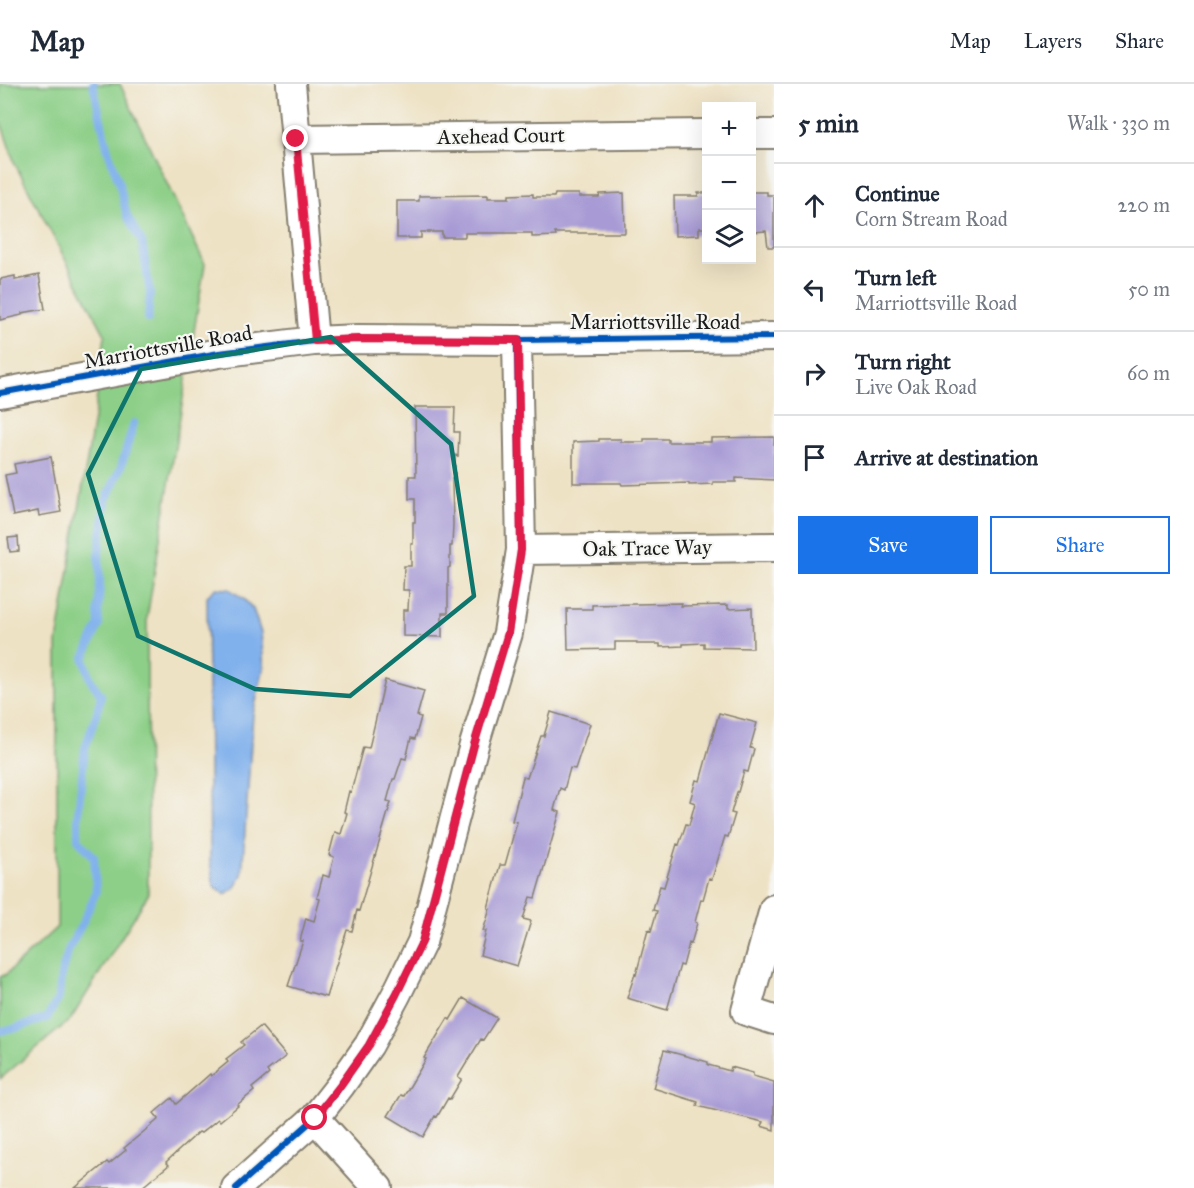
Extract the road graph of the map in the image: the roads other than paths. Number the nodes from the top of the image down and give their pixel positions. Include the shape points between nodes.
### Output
1 (291, 84) edge
2 (702, 134) edge
3 (756, 134) edge
4 (774, 134) edge
5 (296, 139) junction
6 (774, 337) edge
7 (518, 340) junction
8 (315, 341) junction
9 (0, 393) edge
10 (774, 547) edge
11 (521, 550) junction
12 (774, 909) edge
13 (774, 1020) edge
14 (315, 1118) junction
15 (236, 1188) edge
16 (378, 1188) edge

1 - 5 street
2 - 5 street, Axehead Court
3 - 4 street
5 - 8 street
6 - 7 street, Marriottsville Road
7 - 8 street, Marriottsville Road
7 - 11 street
8 - 9 street, Marriottsville Road via 219,353
10 - 11 street, Oak Trace Way
11 - 14 street via 508,633 422,942 369,1045
12 - 13 street via 746,1011
14 - 15 street
14 - 16 street

